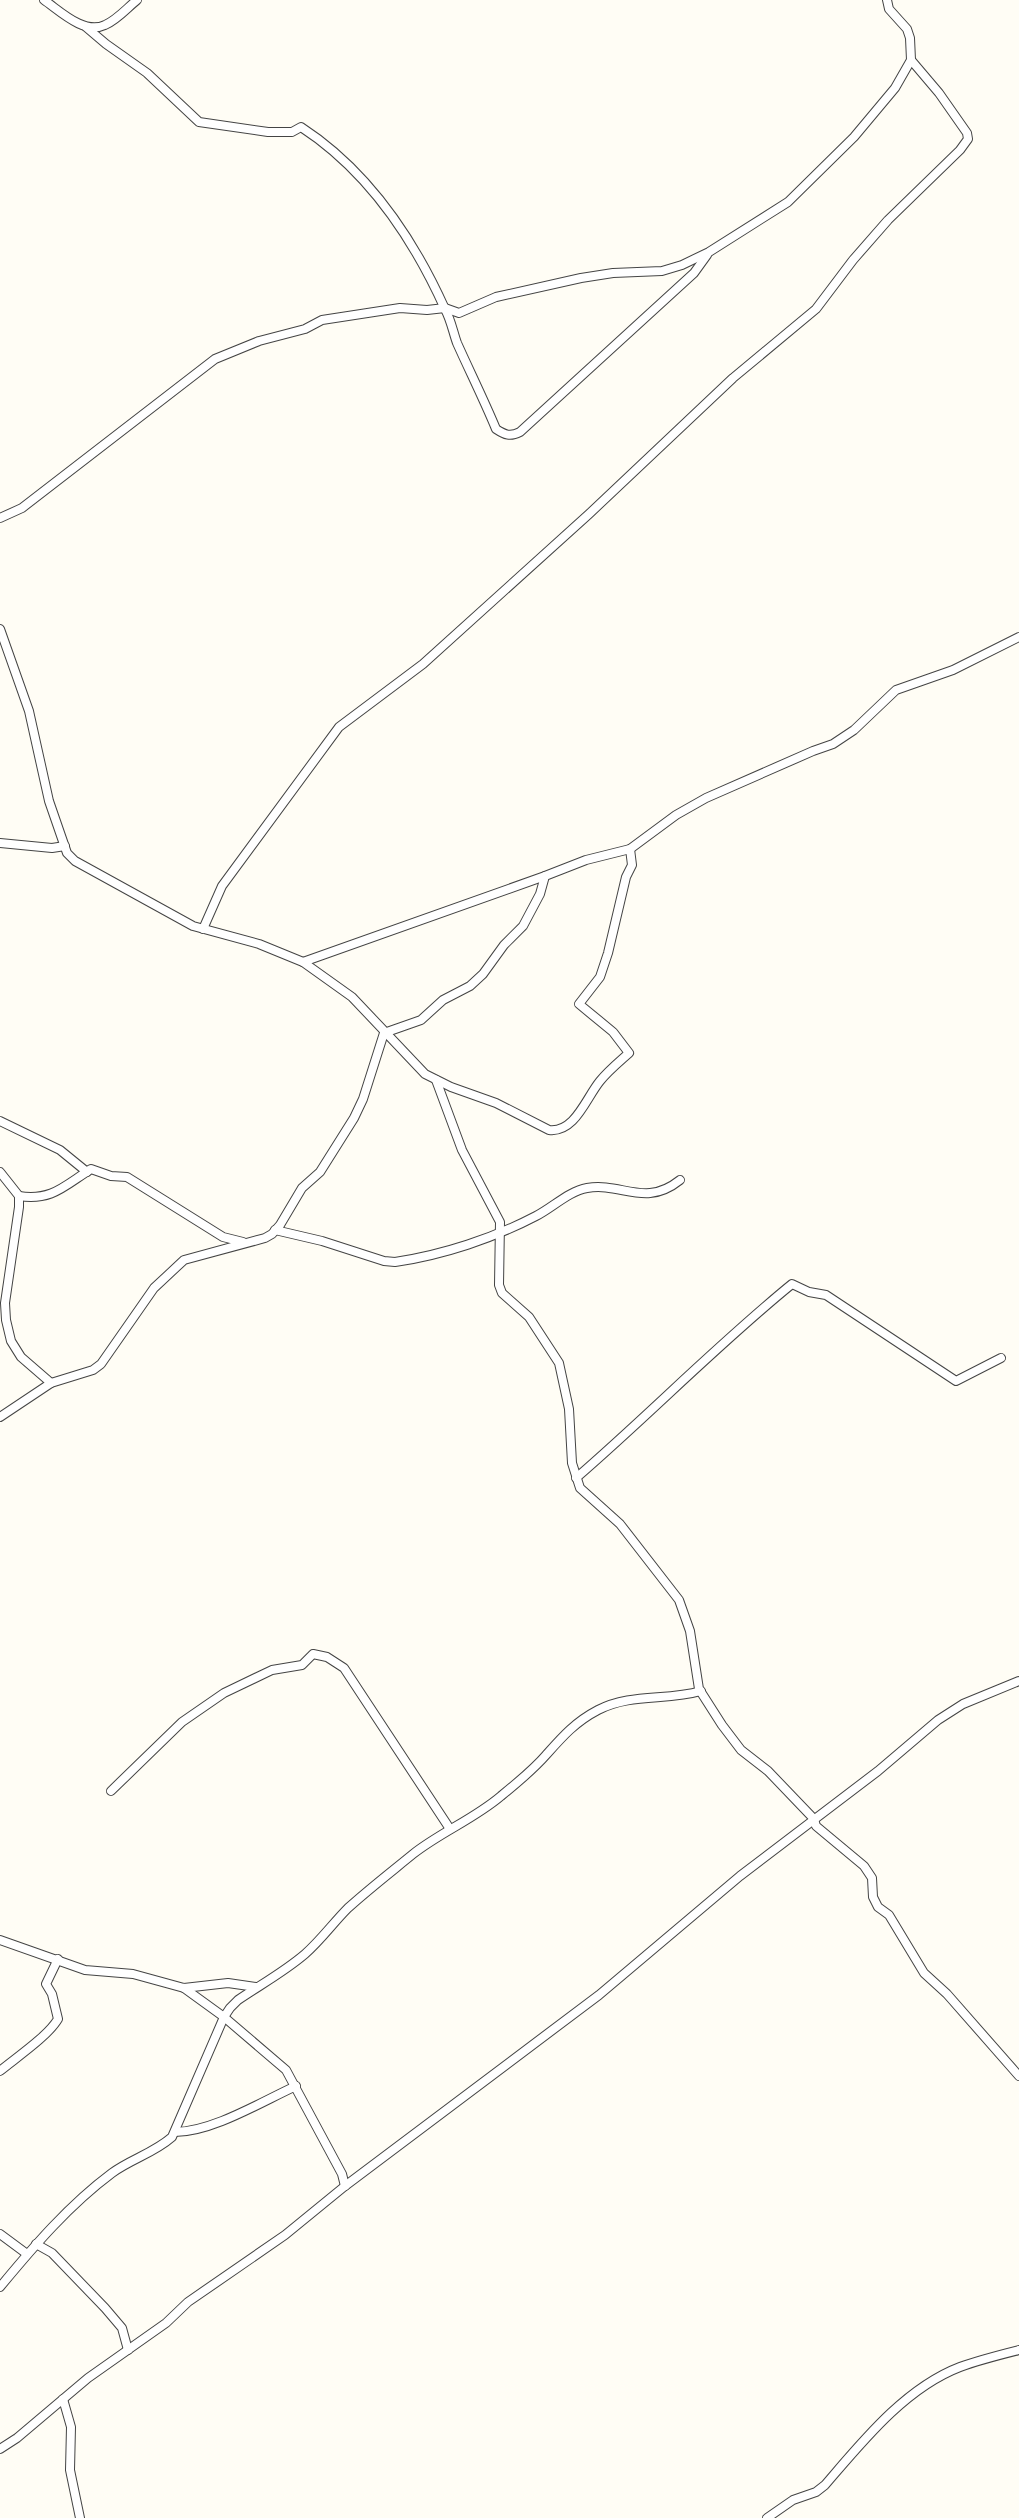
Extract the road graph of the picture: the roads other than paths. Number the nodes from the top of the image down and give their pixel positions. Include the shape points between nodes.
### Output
1 (44, 0) edge
2 (137, 0) edge
3 (887, 0) edge
4 (86, 27) junction
5 (911, 60) junction
6 (709, 252) junction
7 (445, 308) junction
8 (0, 518) edge
9 (0, 629) edge
10 (1019, 636) edge
11 (0, 843) edge
12 (65, 846) junction
13 (630, 849) junction
14 (545, 876) junction
15 (203, 929) junction
16 (303, 962) junction
17 (384, 1033) junction
18 (436, 1080) junction
19 (0, 1121) edge
20 (0, 1172) edge
21 (87, 1172) junction
22 (680, 1180) dead end
23 (19, 1196) junction
24 (275, 1230) junction
25 (501, 1232) junction
26 (245, 1242) junction
27 (1001, 1358) dead end
28 (51, 1383) junction
29 (0, 1417) edge
30 (576, 1478) junction
31 (1019, 1681) edge
32 (701, 1691) junction
33 (111, 1791) dead end
34 (814, 1819) junction
35 (450, 1829) junction
36 (0, 1940) edge
37 (58, 1959) junction
38 (184, 1988) junction
39 (256, 1988) junction
40 (224, 2017) junction
41 (0, 2071) edge
42 (1019, 2076) edge
43 (296, 2086) junction
44 (175, 2132) junction
45 (345, 2186) junction
46 (0, 2234) edge
47 (36, 2244) junction
48 (27, 2254) junction
49 (0, 2286) edge
50 (128, 2350) junction
51 (1019, 2350) edge
52 (63, 2400) junction
53 (0, 2449) edge
54 (80, 2518) edge
55 (766, 2518) edge

1 - 4 street
2 - 4 street via 104,26
3 - 5 street via 890,9 908,33
4 - 7 street via 147,73 199,122 268,132 292,132 300,127 330,147 373,190 411,242
5 - 6 street via 895,88 854,137 788,202
5 - 15 street via 964,126 968,139 960,150 888,220 853,260 816,309 733,378 589,514 423,664 339,727 222,886
6 - 7 street via 662,271 580,278 496,297 459,313
6 - 7 street via 694,273 513,436 505,435 496,429
7 - 8 street via 400,308 322,320 305,329 259,341 215,359 22,508
9 - 12 street via 29,711 49,801
10 - 13 street via 954,670 896,690 854,730 833,744 813,750 706,798 676,815
11 - 12 street via 47,848
12 - 15 street via 75,861 193,926
13 - 14 street via 586,860
13 - 18 street via 632,865 626,877 608,953 600,977 580,1004 613,1032 629,1053 600,1080 570,1123 556,1131 548,1130 496,1103
14 - 16 street
14 - 17 street via 540,894 526,921 483,974 470,986 443,1000 421,1020
15 - 16 street via 259,944
16 - 17 street via 352,998
17 - 18 street via 408,1055 415,1066
17 - 24 street via 356,1114 320,1172 294,1198
18 - 25 street via 462,1150 500,1222
19 - 21 street via 60,1150
20 - 23 street
21 - 23 street via 48,1196 35,1199
21 - 26 street via 91,1169 111,1176 127,1177 223,1237
22 - 25 street via 670,1188 647,1194 598,1187 586,1188 537,1216
23 - 28 street via 12,1270 5,1303 6,1320 11,1341 21,1357
24 - 25 street via 395,1262 478,1241
24 - 26 street via 264,1238
25 - 30 street via 499,1286 502,1293 529,1317 559,1362 569,1409 571,1451
26 - 28 street via 184,1260 154,1288 101,1364 93,1370
27 - 30 street via 956,1381 826,1295 809,1292 792,1284 762,1308 670,1395
28 - 29 street
30 - 32 street via 580,1488 620,1524 679,1600 690,1631
31 - 34 street via 963,1704 938,1720 878,1771
32 - 34 street via 741,1750 768,1771
32 - 35 street via 685,1696 642,1697 618,1702 598,1710 573,1725 533,1769 488,1807
33 - 35 street via 182,1722 224,1693 272,1670 302,1665 313,1654 327,1657 344,1668
34 - 42 street via 816,1826 864,1866 872,1878 873,1898 878,1907 889,1915 924,1973 947,1994
34 - 45 street via 696,1912 599,1995
35 - 39 street via 415,1853 348,1909 323,1938 296,1962
36 - 37 street
37 - 38 street via 84,1970 133,1974
37 - 41 street via 46,1984 52,1994 58,2019 51,2031
38 - 39 street via 228,1983
38 - 40 street
39 - 40 street via 230,2008
40 - 43 street via 286,2070
40 - 44 street
43 - 44 street via 207,2127
43 - 45 street via 342,2174
44 - 47 street via 164,2144 122,2166 98,2183
45 - 50 street via 285,2235 188,2302 172,2318
46 - 48 street
47 - 48 street
47 - 50 street via 52,2253 105,2308 122,2328
48 - 49 street
50 - 52 street
51 - 55 street via 960,2367 915,2394 870,2433 816,2492 794,2500
52 - 53 street
52 - 54 street via 71,2427 70,2470

